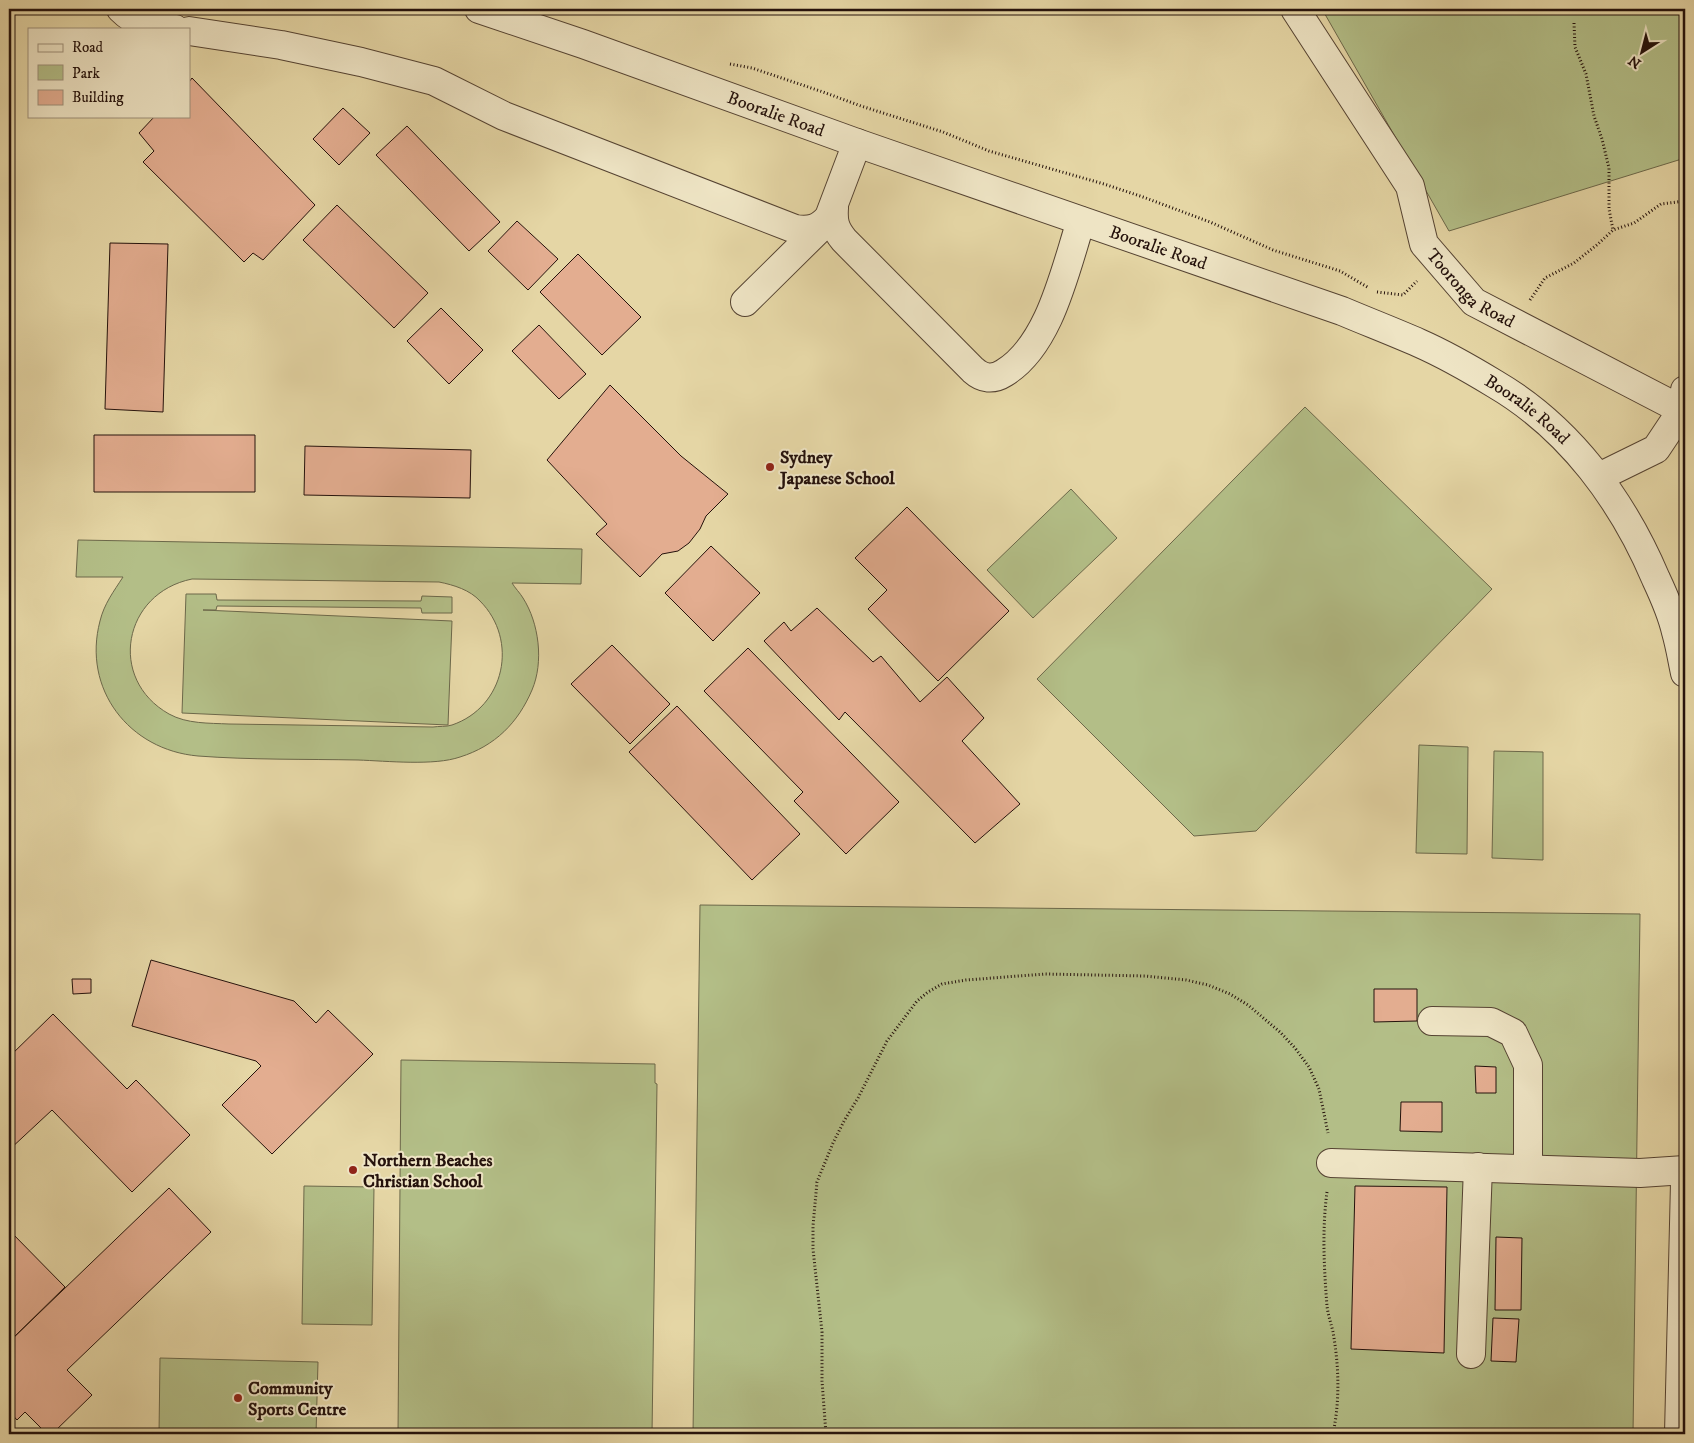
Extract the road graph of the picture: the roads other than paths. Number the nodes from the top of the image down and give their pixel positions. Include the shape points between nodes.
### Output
1 (121, 9) edge
2 (479, 9) edge
3 (1295, 9) edge
4 (169, 28) edge
5 (190, 31) edge
6 (858, 143) junction
7 (828, 216) junction
8 (1081, 222) junction
9 (746, 302) dead end
10 (1683, 400) edge
11 (1598, 478) junction
12 (1685, 673) edge
13 (1432, 1021) dead end
14 (1331, 1163) road end
15 (1478, 1167) junction
16 (1528, 1169) junction
17 (1685, 1170) edge
18 (1685, 1182) edge
19 (1471, 1354) dead end
20 (1683, 1360) edge
21 (1679, 1434) edge

1 - 4 street via 136,21
2 - 6 street, Booralie Road
3 - 10 street, Tooronga Road via 1410,186 1424,244 1474,302
5 - 7 street via 281,45 434,81 504,116 795,229 815,229
6 - 7 street
6 - 8 street, Booralie Road
7 - 8 street via 844,240 978,375 986,378 1009,370 1029,352 1038,338 1053,306
7 - 9 street
8 - 11 street, Booralie Road via 1342,311 1421,344 1497,385 1536,412 1568,442
10 - 11 street via 1656,449
11 - 12 street, Booralie Road via 1626,516 1645,552 1676,631
13 - 16 street via 1490,1022 1513,1033 1528,1065
14 - 15 street
15 - 16 street
15 - 19 street
16 - 17 street via 1640,1173
18 - 20 street
20 - 21 street

